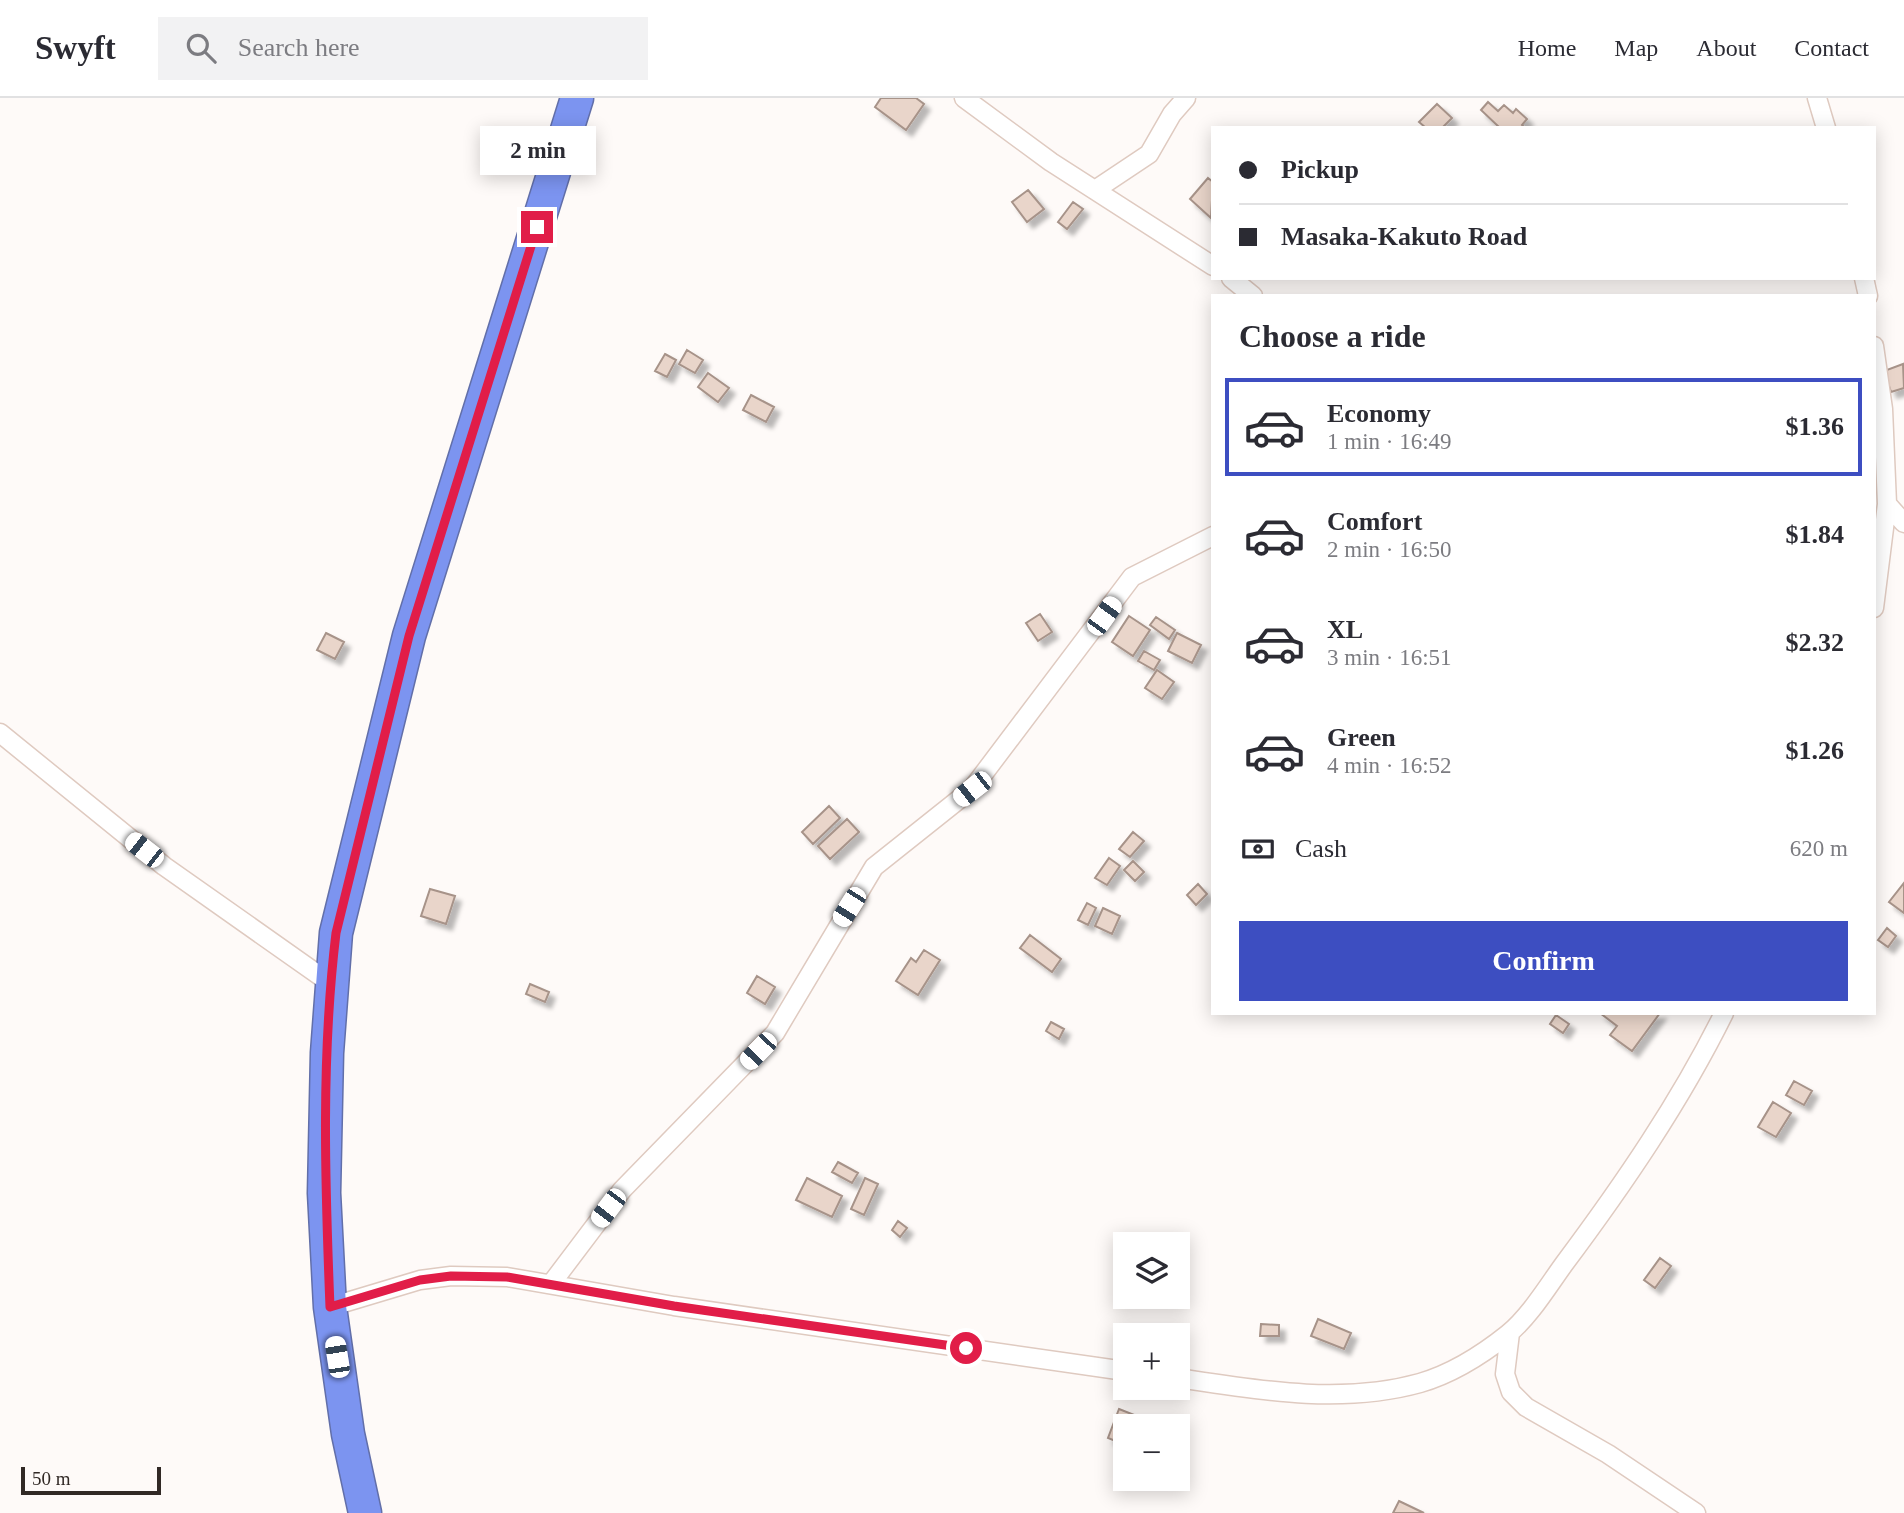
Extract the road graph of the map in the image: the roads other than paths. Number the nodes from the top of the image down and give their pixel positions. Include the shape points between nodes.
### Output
1 (577, 98) edge
2 (964, 98) edge
3 (1186, 98) edge
4 (1817, 98) edge
5 (1825, 126) edge
6 (1095, 190) junction
7 (1211, 265) edge
8 (1233, 280) edge
9 (1251, 294) edge
10 (1876, 360) edge
11 (1887, 504) junction
12 (1904, 523) edge
13 (1211, 538) edge
14 (1876, 592) edge
15 (0, 733) edge
16 (330, 983) junction
17 (1723, 1015) edge
18 (551, 1284) junction
19 (330, 1307) junction
20 (1510, 1333) junction
21 (1113, 1369) edge
22 (1190, 1380) edge
23 (365, 1513) edge
24 (1696, 1513) edge

1 - 16 highway via 409,636 354,853
2 - 6 street
3 - 6 street via 1149,153
4 - 5 street
6 - 7 street
8 - 9 street
10 - 11 street
11 - 12 street
11 - 14 street
13 - 18 street via 1132,577 972,789 874,867 775,1033 622,1190
15 - 16 street via 164,866
16 - 19 highway via 324,1182
17 - 20 street via 1603,1211
18 - 19 street via 451,1276 420,1280
18 - 21 street
19 - 23 highway via 348,1434
20 - 22 street via 1476,1356 1420,1382 1362,1393 1292,1394
20 - 24 street via 1505,1374 1511,1392 1526,1406

